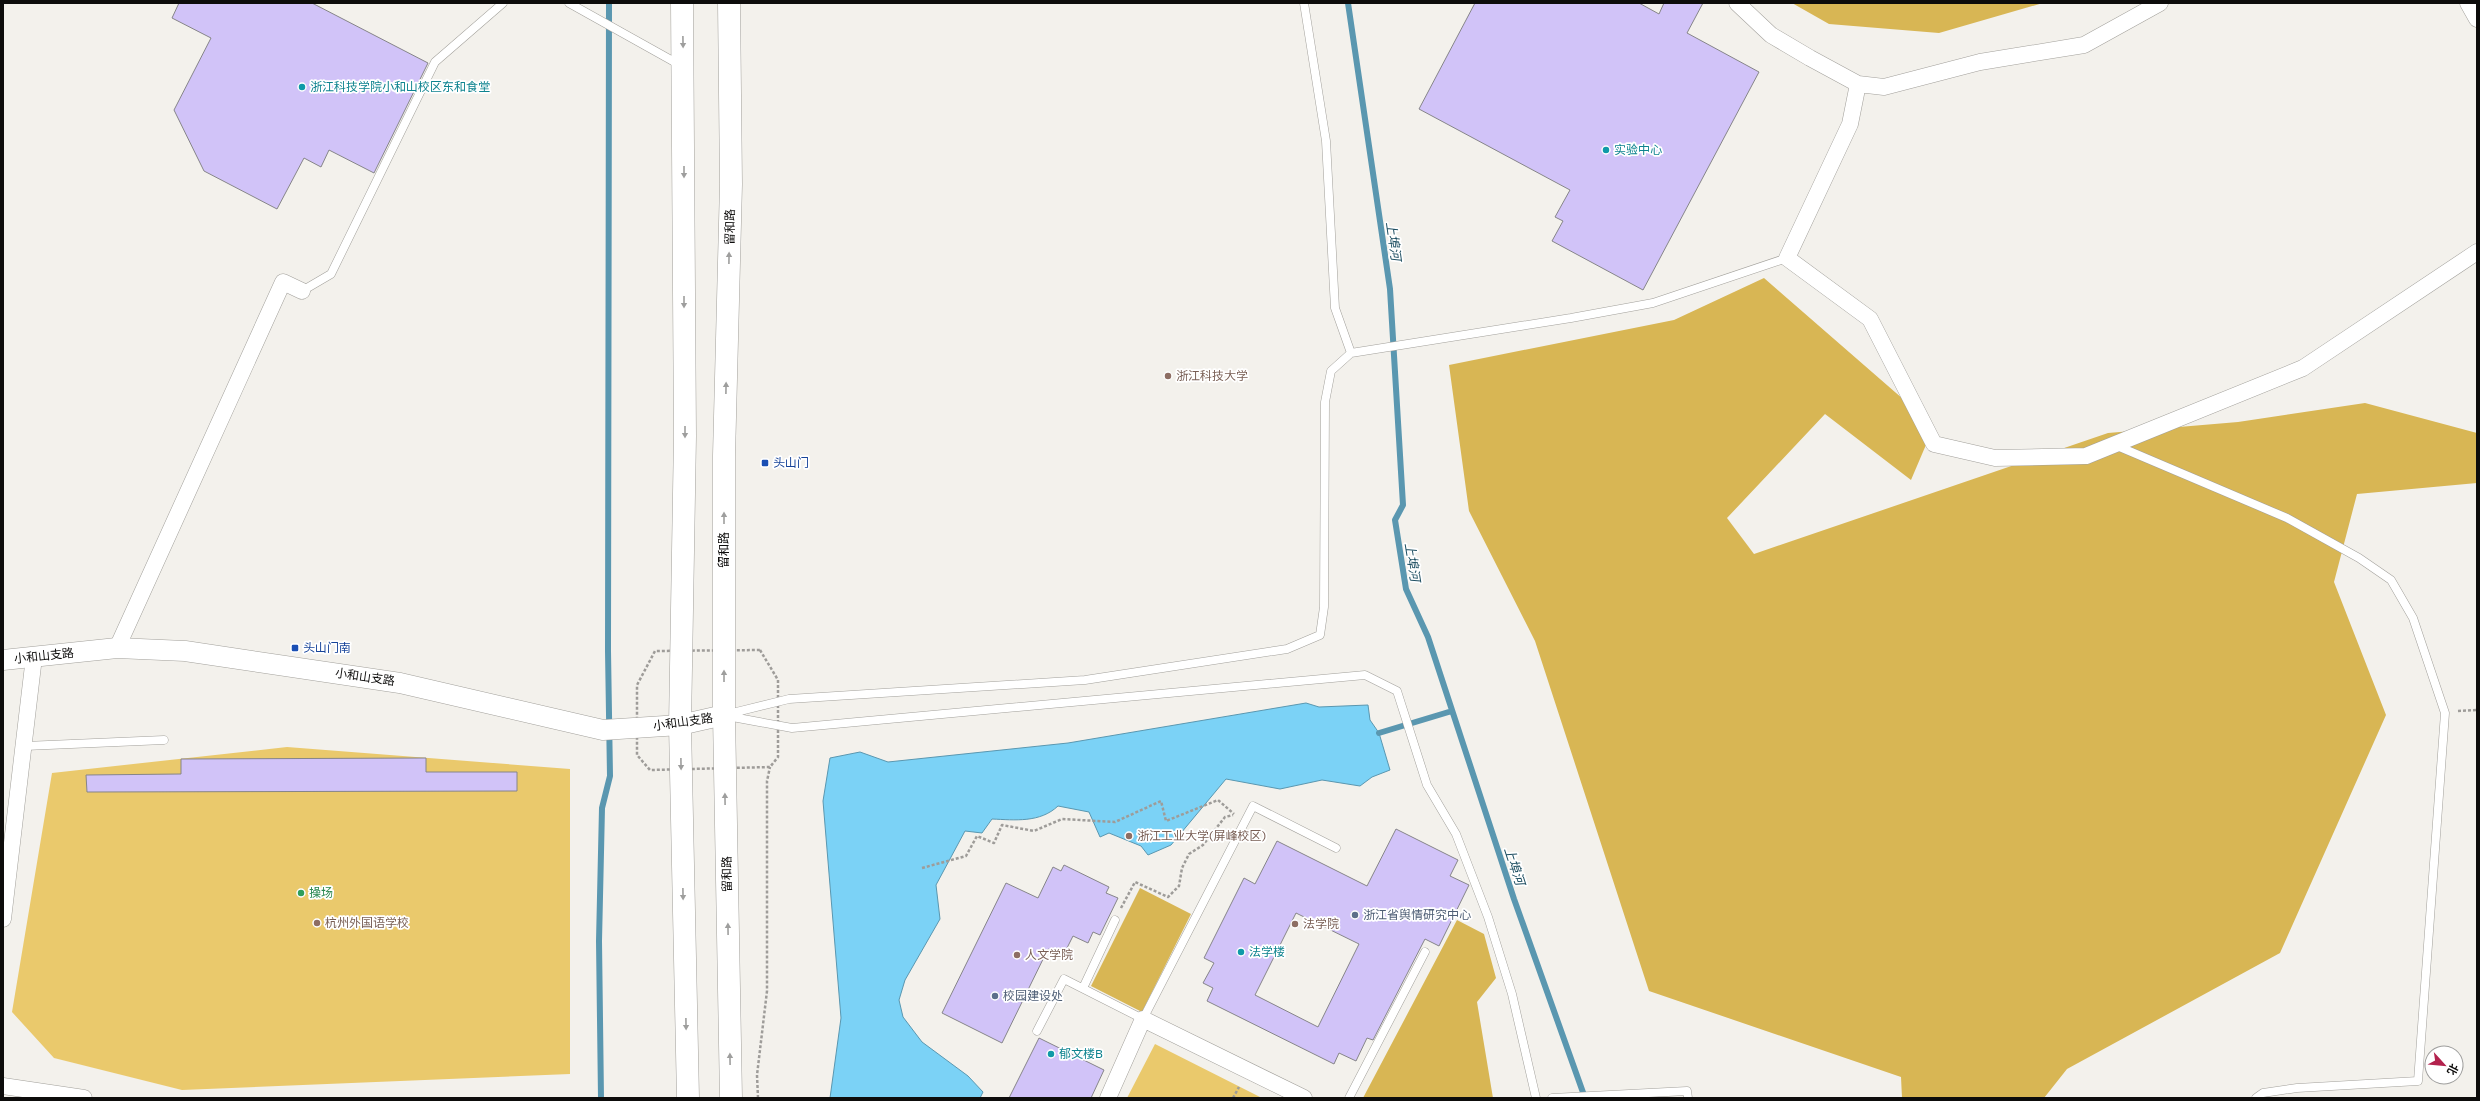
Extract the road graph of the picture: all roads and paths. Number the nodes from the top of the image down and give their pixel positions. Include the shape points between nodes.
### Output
1 (503, 3) edge
2 (568, 3) edge
3 (682, 3) edge
4 (729, 3) edge
5 (1304, 3) edge
6 (1737, 3) edge
7 (2160, 3) edge
8 (2468, 3) edge
9 (2477, 19) edge
10 (683, 67) junction
11 (1858, 84) junction
12 (2477, 252) edge
13 (1787, 258) junction
14 (302, 291) joint
15 (1351, 353) junction
16 (2114, 445) junction
17 (117, 648) junction
18 (34, 657) junction
19 (3, 660) edge
20 (2477, 710) edge
21 (2445, 713) junction
22 (724, 715) junction
23 (680, 725) junction
24 (164, 740) dead end
25 (25, 746) junction
26 (770, 767) dead end
27 (1235, 815) junction
28 (1248, 815) junction
29 (1336, 848) dead end
30 (922, 868) dead end
31 (3, 919) edge
32 (1115, 920) joint
33 (1425, 952) dead end
34 (1083, 988) junction
35 (1144, 1019) junction
36 (1037, 1031) dead end
37 (3, 1086) edge
38 (84, 1098) edge
39 (688, 1098) edge
40 (731, 1098) edge
41 (758, 1098) edge
42 (1108, 1098) edge
43 (1304, 1098) edge
44 (1349, 1098) edge
45 (1536, 1098) edge
46 (1552, 1098) edge
47 (1566, 1098) edge
48 (1688, 1098) edge
49 (2256, 1098) edge

1 - 14 lane via 436,62 331,274
2 - 10 lane
3 -> 10 main road
22 -> 4 main road, 留和路 via 724,456 731,184
5 - 15 lane via 1326,141 1335,308
6 - 11 street via 1771,35
7 - 11 street via 2084,45 1980,62 1884,87
8 - 9 street
10 -> 23 main road via 685,436
11 - 13 street via 1850,124
12 - 16 street via 2303,368
13 - 15 lane via 1653,303
13 - 16 street via 1870,319 1934,444 1995,458 2086,456
14 - 17 street via 284,282
15 - 22 lane via 1331,371 1325,402 1324,607 1320,635 1287,649 1085,680 789,699
16 - 21 lane via 2287,518 2359,558 2391,580 2413,618
17 - 18 street, 小和山支路
17 - 23 street, 小和山支路 via 185,651 400,683 610,729
18 - 19 street, 小和山支路
18 - 25 street
20 - 21 path
21 - 49 lane via 2418,1081 2298,1088 2263,1093
22 - 23 street, 小和山支路
40 -> 22 main road, 留和路
22 - 45 lane via 792,728 1365,675 1397,692 1427,785 1456,834 1488,917 1512,994
23 -> 39 main road
24 - 25 lane
25 - 31 street
26 - 41 path via 767,781 767,990 757,1075
27 - 28 path
27 - 30 path via 1218,800 1166,821 1162,801 1115,822 1062,819 1034,831 1002,825 994,843 977,836 966,856
27 - 32 path via 1225,817 1203,845 1189,854 1182,868 1179,886 1168,897 1135,882
28 - 29 lane via 1253,806
28 - 35 lane
32 - 34 lane
33 - 44 lane
34 - 35 lane
34 - 36 lane via 1064,979
35 - 42 street
35 - 43 street
37 - 38 street
46 - 47 lane
47 - 48 lane via 1687,1092

